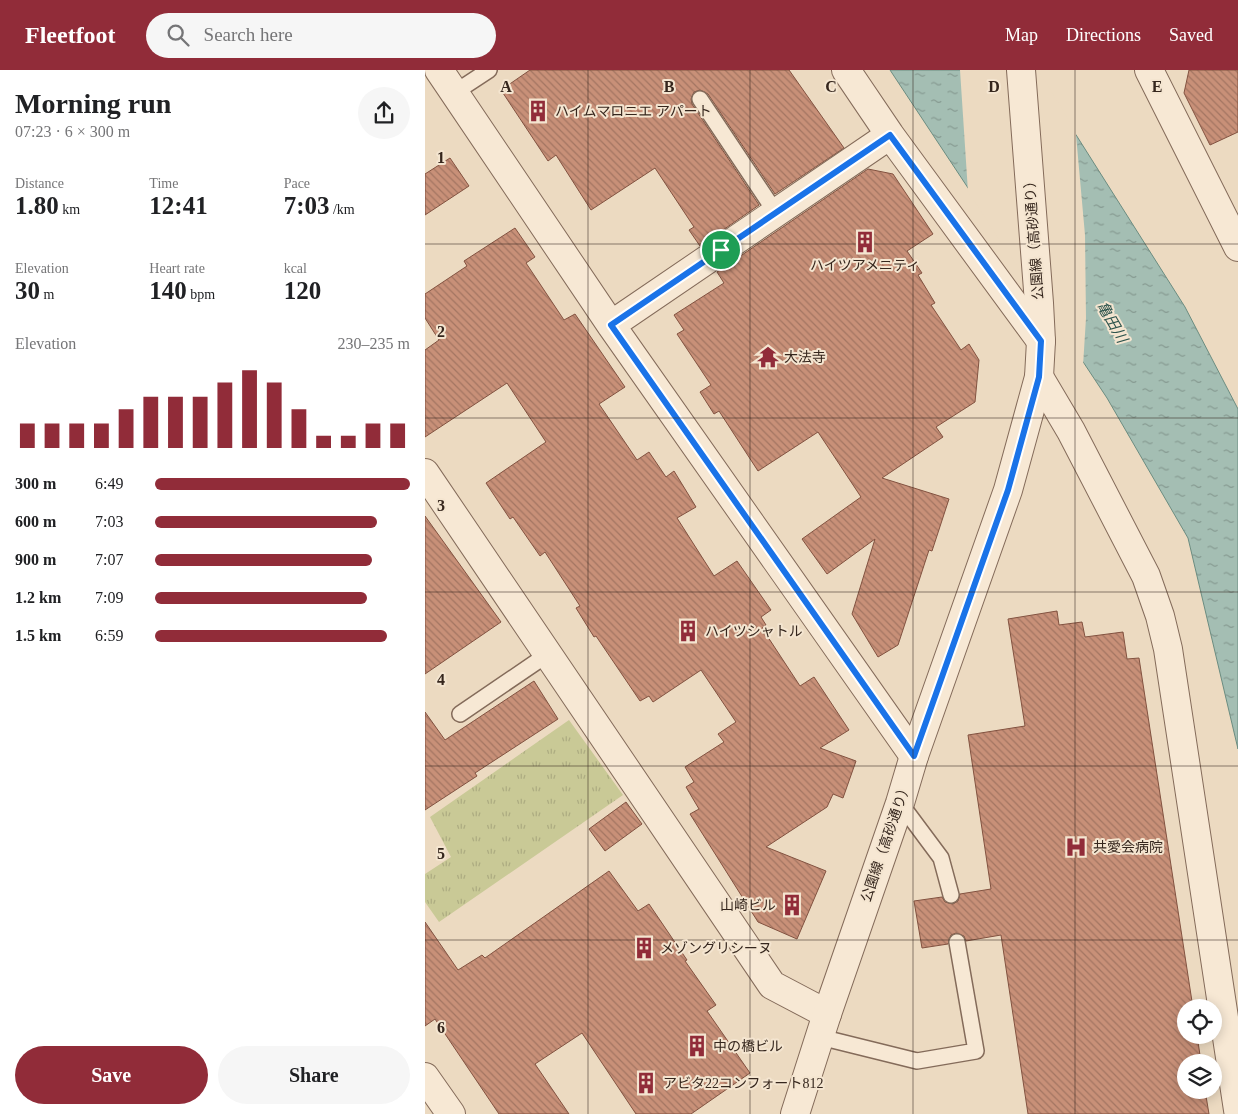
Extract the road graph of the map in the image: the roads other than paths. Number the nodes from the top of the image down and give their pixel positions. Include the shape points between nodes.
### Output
1 (439, 70) edge
2 (489, 70) edge
3 (846, 70) edge
4 (1021, 70) edge
5 (1149, 70) edge
6 (454, 93) junction
7 (700, 99) dead end
8 (890, 135) junction
9 (776, 213) junction
10 (1238, 247) edge
11 (611, 325) junction
12 (1041, 341) junction
13 (1039, 377) junction
14 (425, 473) edge
15 (548, 654) junction
16 (460, 714) dead end
17 (914, 756) junction
18 (900, 803) junction
19 (951, 895) dead end
20 (957, 942) dead end
21 (823, 1025) junction
22 (425, 1077) edge
23 (1238, 1110) edge
24 (451, 1114) edge
25 (795, 1114) edge

1 - 6 street
2 - 6 lane
3 - 8 street
4 - 12 street, 公園線（高砂通り）
5 - 10 street
6 - 11 street
7 - 9 lane
8 - 9 street
8 - 12 street
9 - 11 street
11 - 17 street
12 - 13 street, 公園線（高砂通り）
13 - 17 street, 公園線（高砂通り） via 1008,490
13 - 23 street via 1071,431 1141,568 1160,616 1168,649
14 - 15 street
15 - 16 lane
15 - 21 street via 772,985
17 - 18 street, 公園線（高砂通り）
18 - 19 lane via 941,858
18 - 21 street, 公園線（高砂通り）
20 - 21 lane via 976,1051 917,1062
21 - 25 street, 公園線（高砂通り）
22 - 24 street

